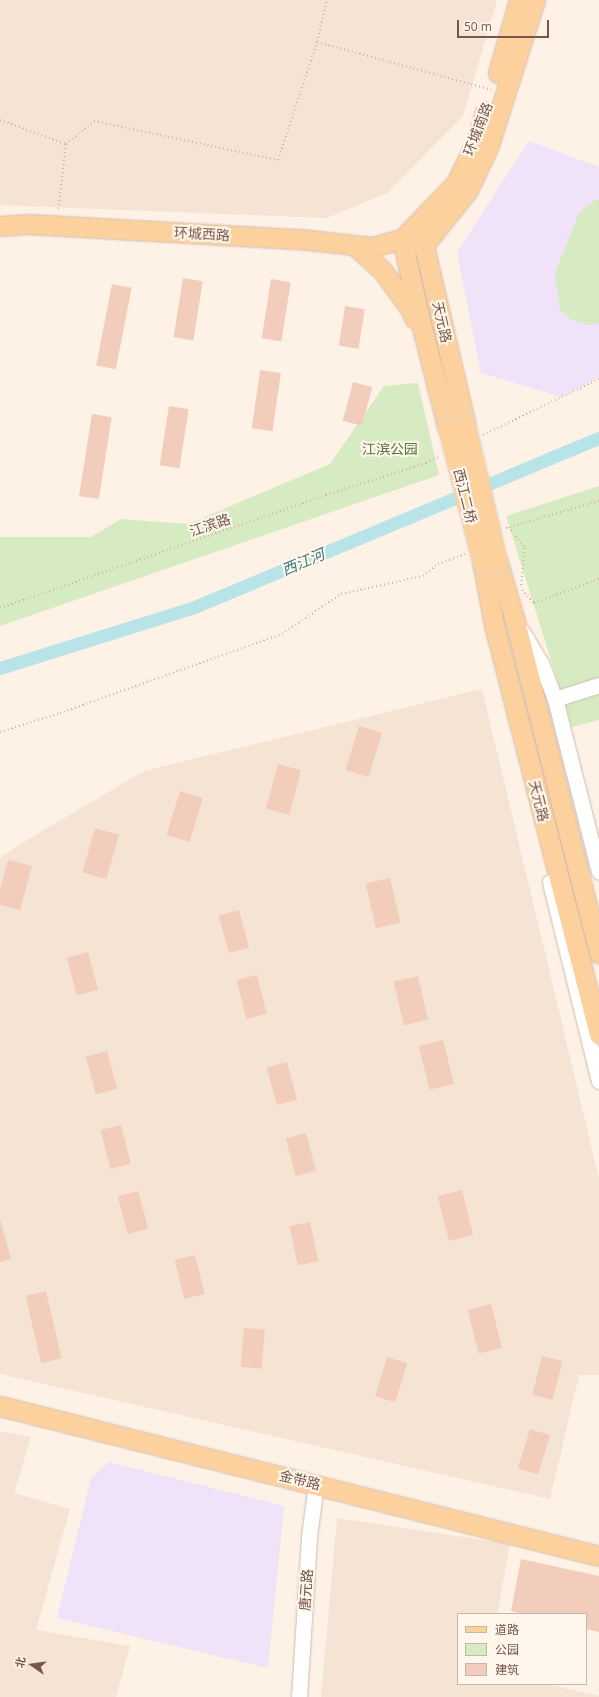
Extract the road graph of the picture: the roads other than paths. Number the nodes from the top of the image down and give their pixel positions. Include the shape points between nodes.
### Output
1 (519, 0) edge
2 (535, 0) edge
3 (418, 222) junction
4 (0, 226) edge
5 (402, 240) junction
6 (424, 245) junction
7 (354, 246) junction
8 (431, 359) junction
9 (456, 424) junction
10 (491, 565) junction
11 (514, 621) junction
12 (494, 625) junction
13 (599, 685) edge
14 (555, 699) junction
15 (599, 871) edge
16 (599, 954) edge
17 (599, 1035) edge
18 (599, 1082) edge
19 (0, 1406) edge
20 (316, 1484) junction
21 (599, 1556) edge
22 (299, 1697) edge

1 - 3 main road, 环城南路 via 476,142 456,182
2 - 6 main road via 489,145 468,190
3 - 5 main road, 环城南路
3 - 6 main road, 天元路
4 - 7 main road, 环城西路 via 56,225 300,239
5 - 6 main road
5 - 7 main road, 环城西路 via 372,247
5 - 8 main road, 天元路
6 - 9 main road, 天元路
7 - 8 main road via 382,270 411,310
8 - 9 main road, 天元路
9 - 10 main road, 西江二桥, bridge
10 - 11 main road, 天元路
10 - 12 main road, 天元路
11 - 14 street via 541,663
11 - 16 main road, 天元路
12 - 17 main road, 天元路
12 - 18 street via 499,673
13 - 14 street
14 - 15 street
19 - 20 main road, 金带路
20 - 21 main road, 金带路
20 - 22 street, 唐元路

